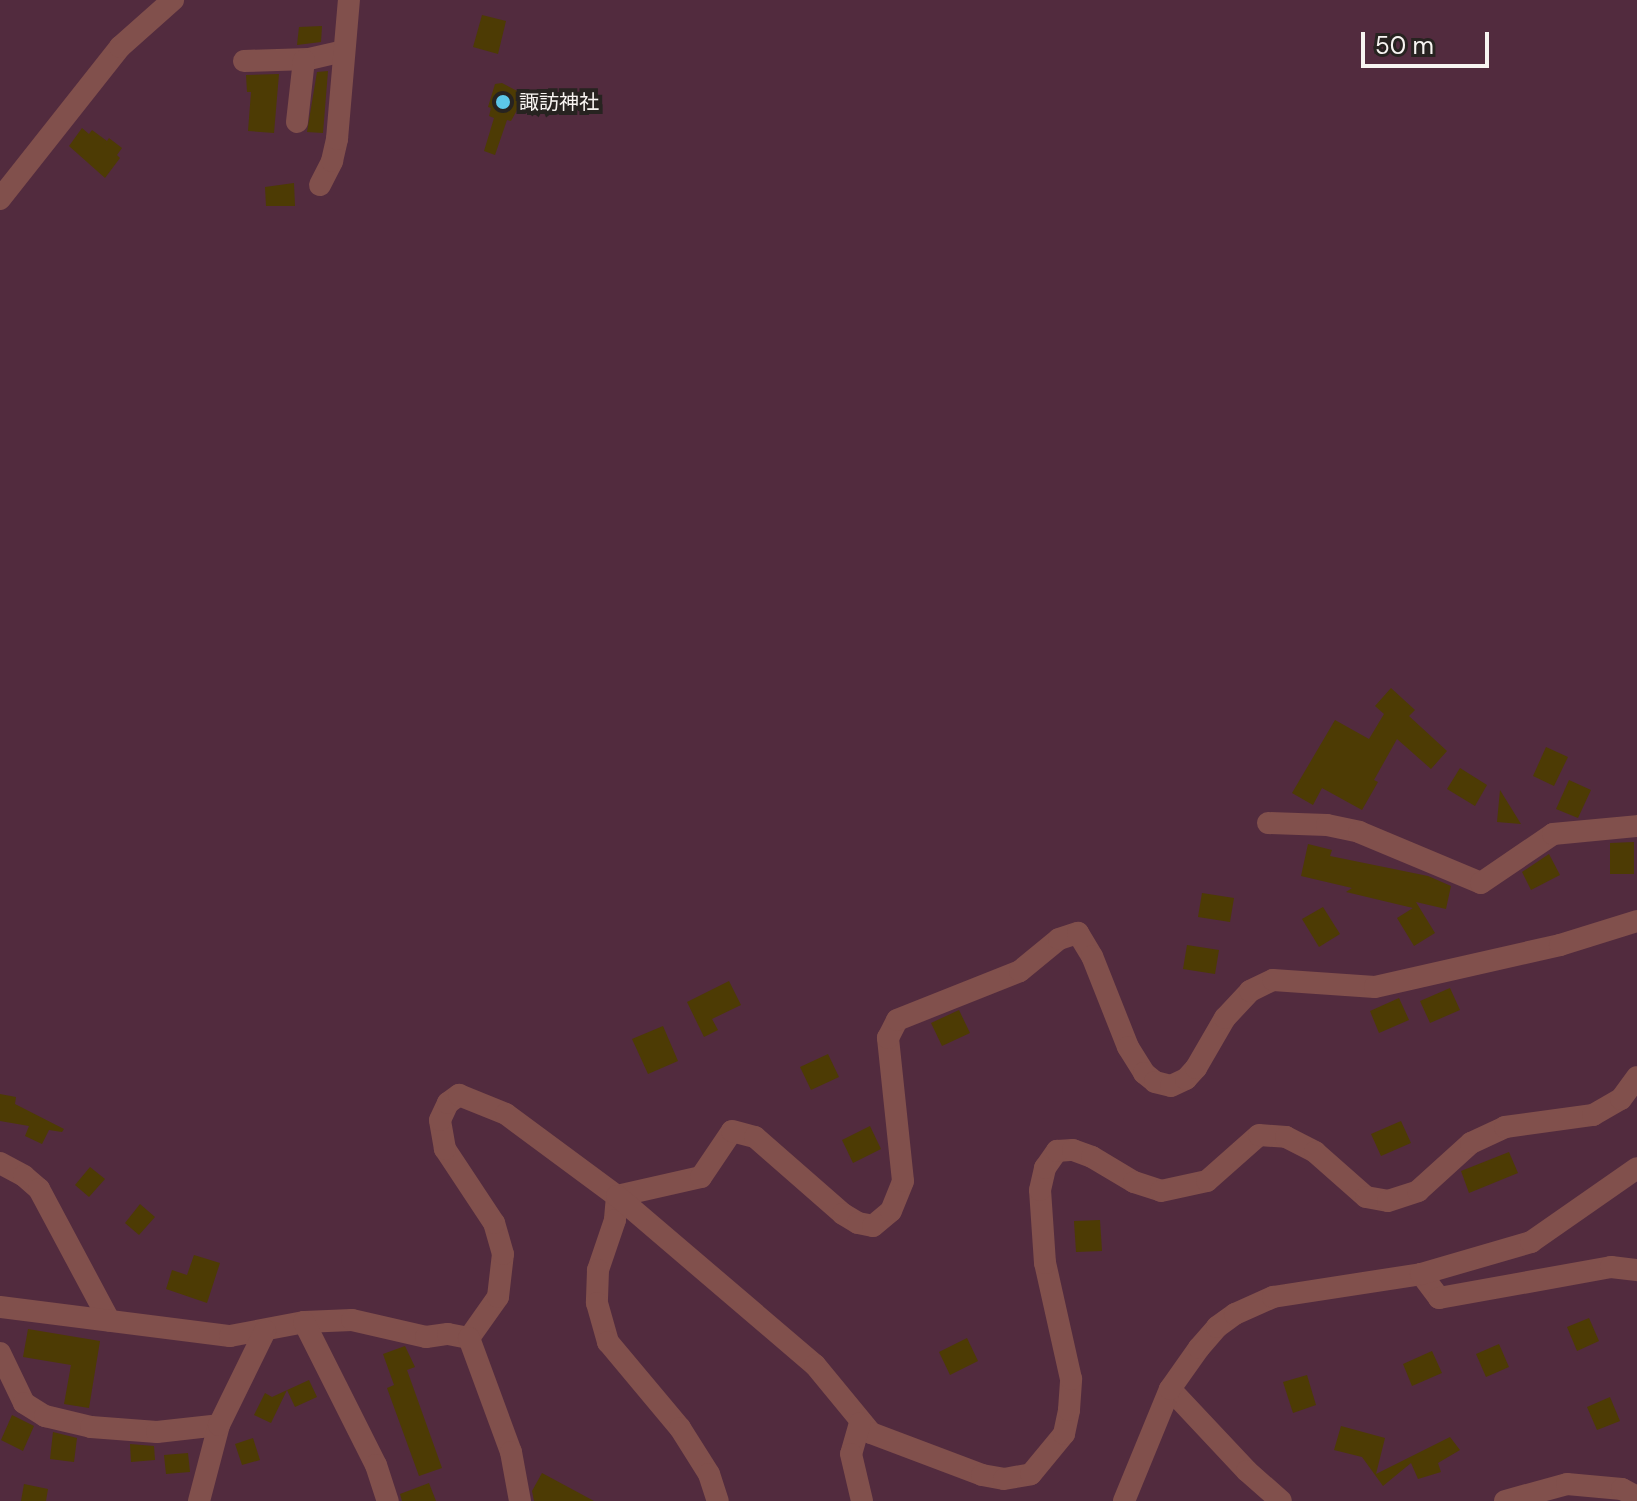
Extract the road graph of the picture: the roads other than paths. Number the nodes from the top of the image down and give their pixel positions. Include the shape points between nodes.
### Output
1 (173, 0) edge
2 (349, 0) edge
3 (344, 51) junction
4 (304, 60) junction
5 (244, 61) dead end
6 (297, 122) dead end
7 (320, 185) dead end
8 (0, 199) edge
9 (1268, 823) dead end
10 (1637, 826) edge
11 (1637, 921) edge
12 (1637, 1077) edge
13 (0, 1163) edge
14 (1637, 1168) edge
15 (617, 1196) junction
16 (1637, 1270) edge
17 (1421, 1274) junction
18 (0, 1307) edge
19 (109, 1320) junction
20 (304, 1322) junction
21 (265, 1331) junction
22 (469, 1338) junction
23 (0, 1353) edge
24 (1170, 1389) junction
25 (860, 1423) junction
26 (219, 1425) junction
27 (1637, 1497) edge
28 (199, 1501) edge
29 (388, 1501) edge
30 (520, 1501) edge
31 (718, 1501) edge
32 (862, 1501) edge
33 (1124, 1501) edge
34 (1281, 1501) edge
35 (1505, 1501) edge

1 - 8 street via 120,47
2 - 3 street
3 - 4 street
3 - 7 street via 334,153
4 - 5 street
4 - 6 street
9 - 10 street via 1359,832 1481,883 1553,834
11 - 15 street via 1560,945 1375,987 1273,980 1250,991 1225,1018 1196,1068 1171,1086 1144,1073 1128,1047 1078,933 1059,939 1020,971 897,1020 888,1038 903,1181 891,1211 873,1226 843,1214 755,1137 732,1131 701,1177
12 - 25 street via 1621,1099 1593,1115 1505,1127 1450,1159 1418,1191 1388,1201 1366,1197 1315,1152 1286,1137 1259,1135 1207,1181 1161,1191 1092,1157 1057,1151 1045,1168 1040,1190 1045,1263 1071,1379 1064,1434 1031,1474 1004,1479 871,1433
13 - 19 street via 39,1189
14 - 17 street via 1531,1242
15 - 22 street via 506,1114 459,1095 448,1103 440,1120 445,1149 494,1223 503,1254 498,1297
15 - 25 street via 815,1365
15 - 31 street via 615,1220 598,1270 597,1303 608,1342 680,1428 709,1474
16 - 17 street via 1611,1267 1439,1298
17 - 24 street via 1273,1297 1235,1314 1217,1327
18 - 19 street
19 - 21 street via 230,1336
20 - 21 street
20 - 22 street via 352,1320 426,1337
20 - 29 street via 376,1465
21 - 26 street
22 - 30 street via 511,1452
23 - 26 street via 24,1403 45,1416 91,1427 157,1432
24 - 33 street
24 - 34 street
25 - 32 street via 851,1454
26 - 28 street
27 - 35 street via 1622,1489 1567,1484

